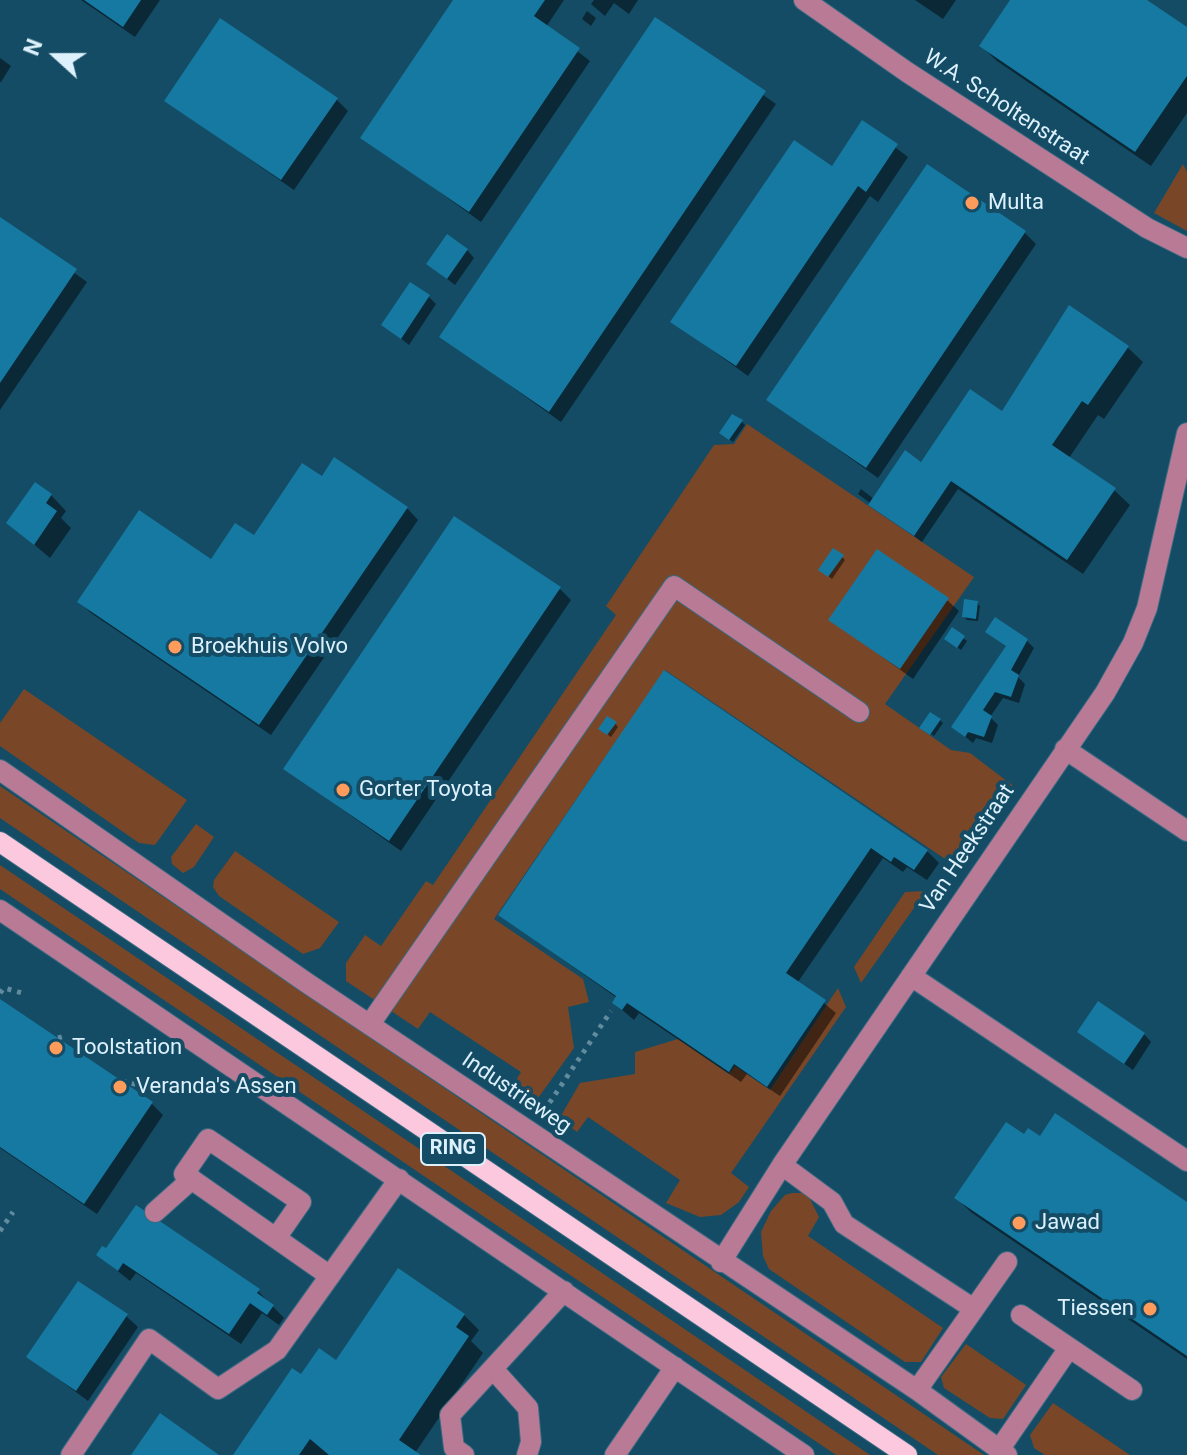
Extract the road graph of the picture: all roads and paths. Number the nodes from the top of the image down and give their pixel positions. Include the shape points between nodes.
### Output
1 (804, 0) edge
2 (1187, 248) edge
3 (1187, 433) edge
4 (859, 712) dead end
5 (1065, 749) junction
6 (0, 770) edge
7 (1187, 831) edge
8 (0, 842) edge
9 (0, 910) edge
10 (911, 976) junction
11 (0, 993) edge
12 (26, 994) dead end
13 (611, 1011) dead end
14 (370, 1024) junction
15 (65, 1036) dead end
16 (58, 1038) dead end
17 (122, 1081) dead end
18 (142, 1094) dead end
19 (530, 1132) junction
20 (1187, 1161) edge
21 (782, 1165) junction
22 (192, 1179) junction
23 (399, 1179) junction
24 (13, 1212) dead end
25 (155, 1212) dead end
26 (0, 1231) edge
27 (276, 1238) junction
28 (721, 1262) junction
29 (1007, 1262) dead end
30 (330, 1276) junction
31 (564, 1291) junction
32 (974, 1309) junction
33 (1021, 1315) dead end
34 (1069, 1348) junction
35 (675, 1367) junction
36 (493, 1369) junction
37 (917, 1390) junction
38 (1132, 1390) dead end
39 (1003, 1452) edge
40 (71, 1455) edge
41 (464, 1455) edge
42 (527, 1455) edge
43 (615, 1455) edge
44 (804, 1455) edge
45 (907, 1455) edge

1 - 2 street, W.A. Scholtenstraat via 1147,228
3 - 5 street, Van Heekstraat via 1141,625 1105,693
4 - 14 street via 674,586
5 - 7 street
5 - 10 street, Van Heekstraat
6 - 14 street, Industrieweg
8 - 45 main road, RING
9 - 23 street
10 - 20 street
10 - 21 street, Van Heekstraat
11 - 12 path via 4,988
13 - 19 path
14 - 19 street, Industrieweg
15 - 16 path
17 - 18 path via 138,1085
19 - 28 street, Industrieweg
21 - 28 street, Van Heekstraat
21 - 32 street via 824,1195 844,1224
22 - 25 street
22 - 27 street
22 - 27 street via 184,1174 208,1139 301,1202
23 - 30 street
23 - 31 street
24 - 26 path
27 - 30 street
28 - 37 street, Industrieweg
29 - 32 street
30 - 40 street via 277,1350 218,1389 149,1339
31 - 35 street
31 - 36 street
32 - 37 street
33 - 34 street
34 - 38 street
34 - 39 street
35 - 43 street
35 - 44 street
36 - 41 street via 450,1415 454,1448
36 - 42 street via 528,1408
37 - 39 street, Industrieweg

